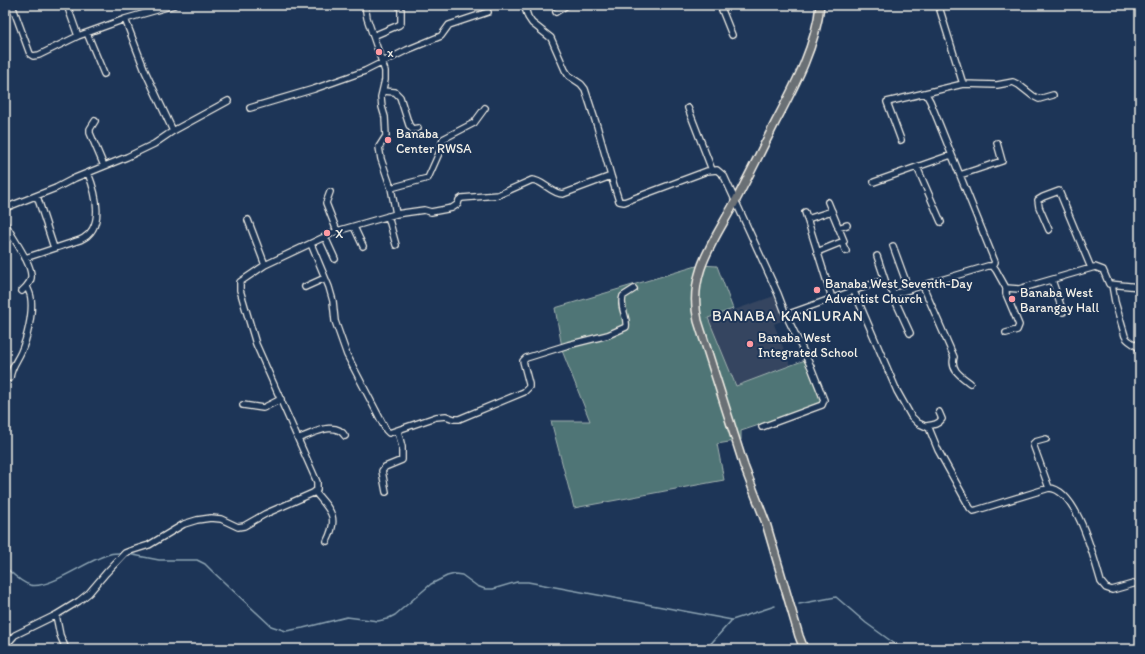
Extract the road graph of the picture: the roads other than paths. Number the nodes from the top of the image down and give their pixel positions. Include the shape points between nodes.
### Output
1 (12, 5) edge
2 (67, 5) edge
3 (174, 5) edge
4 (365, 5) edge
5 (399, 5) edge
6 (524, 5) edge
7 (567, 5) edge
8 (720, 5) edge
9 (820, 5) edge
10 (940, 10) dead end
11 (488, 12) dead end
12 (556, 12) dead end
13 (125, 19) junction
14 (87, 33) junction
15 (732, 35) dead end
16 (78, 36) junction
17 (373, 36) junction
18 (381, 62) junction
19 (104, 74) dead end
20 (963, 84) junction
21 (383, 91) junction
22 (926, 94) junction
23 (1053, 95) dead end
24 (228, 100) dead end
25 (250, 108) dead end
26 (485, 108) dead end
27 (688, 108) dead end
28 (95, 122) dead end
29 (418, 128) dead end
30 (173, 131) junction
31 (901, 140) dead end
32 (997, 143) dead end
33 (951, 155) junction
34 (104, 166) junction
35 (917, 167) junction
36 (712, 170) junction
37 (88, 173) junction
38 (960, 175) junction
39 (611, 176) junction
40 (874, 182) dead end
41 (391, 188) junction
42 (330, 192) dead end
43 (37, 196) junction
44 (736, 201) junction
45 (828, 202) dead end
46 (5, 208) edge
47 (832, 211) junction
48 (805, 212) dead end
49 (396, 214) junction
50 (388, 216) junction
51 (807, 219) junction
52 (248, 220) dead end
53 (941, 222) dead end
54 (5, 223) edge
55 (847, 225) dead end
56 (354, 227) junction
57 (838, 228) junction
58 (1048, 230) dead end
59 (337, 231) junction
60 (325, 237) junction
61 (842, 243) junction
62 (311, 244) junction
63 (396, 245) dead end
64 (363, 246) dead end
65 (893, 246) dead end
66 (54, 248) junction
67 (846, 251) dead end
68 (817, 252) junction
69 (877, 256) dead end
70 (25, 258) junction
71 (335, 260) dead end
72 (265, 265) junction
73 (993, 266) junction
74 (1091, 268) junction
75 (325, 278) junction
76 (1052, 280) junction
77 (886, 283) junction
78 (1112, 285) junction
79 (923, 286) junction
80 (305, 287) dead end
81 (1140, 287) edge
82 (1006, 288) junction
83 (634, 289) dead end
84 (909, 290) junction
85 (854, 291) junction
86 (894, 294) junction
87 (832, 298) junction
88 (1063, 312) dead end
89 (786, 315) junction
90 (910, 333) dead end
91 (1006, 333) dead end
92 (1139, 347) edge
93 (10, 378) dead end
94 (970, 383) dead end
95 (281, 399) junction
96 (243, 405) dead end
97 (939, 412) dead end
98 (762, 426) dead end
99 (925, 426) junction
100 (398, 431) junction
101 (345, 436) dead end
102 (299, 438) junction
103 (1046, 439) dead end
104 (1049, 488) junction
105 (315, 492) junction
106 (386, 492) dead end
107 (327, 541) dead end
108 (1140, 582) edge
109 (56, 615) junction
110 (5, 646) edge
111 (66, 649) edge
112 (804, 649) edge

1 - 16 street via 30,54 33,56
2 - 16 street
3 - 13 street
4 - 17 street
5 - 17 street via 399,26
6 - 39 street via 532,23 551,38 565,70 585,89
7 - 12 street
8 - 15 street
9 - 44 main road via 811,45 795,84
10 - 20 street
11 - 18 street via 449,25 441,36
13 - 14 street
13 - 30 street via 145,71
14 - 16 street
14 - 19 street
17 - 18 street
18 - 21 street via 385,71
18 - 25 street via 365,71 314,89
20 - 22 street
20 - 23 street via 997,85 1013,82 1039,99
21 - 29 street via 395,92 400,97 409,125 412,129
21 - 41 street via 386,136 379,147
22 - 31 street via 887,102
22 - 33 street
24 - 30 street
26 - 41 street via 474,123 443,139 428,178
27 - 36 street
28 - 34 street via 90,133
30 - 34 street via 154,144
32 - 38 street via 1002,161
33 - 35 street
33 - 38 street
34 - 37 street
35 - 40 street
35 - 53 street
36 - 39 street via 624,202 619,201
36 - 44 street via 717,170 724,176
37 - 43 street
37 - 66 street via 96,198 93,230 85,238
38 - 73 street via 995,262
39 - 49 street via 563,194 557,194 532,180 498,195 462,198 452,208
41 - 49 street
42 - 59 street via 326,203
43 - 46 street
43 - 66 street
44 - 89 street
44 - 112 main road via 700,267 696,288 696,312 744,466 766,523
45 - 47 street
47 - 51 street
47 - 57 street
48 - 51 street
49 - 50 street
50 - 56 street
50 - 63 street
51 - 68 street
52 - 72 street
54 - 70 street
55 - 57 street
56 - 59 street
56 - 64 street
57 - 61 street via 844,242
58 - 74 street via 1038,200 1059,191
59 - 60 street
60 - 62 street
60 - 71 street
61 - 67 street
61 - 68 street
62 - 72 street
62 - 75 street
65 - 84 street
66 - 70 street
68 - 87 street
69 - 77 street
70 - 93 street via 31,275 24,289 31,299 29,322 22,351 11,369
72 - 95 street via 240,282 240,290 254,338
73 - 79 street
73 - 82 street
74 - 76 street
74 - 78 street via 1103,270 1109,284
75 - 80 street
75 - 100 street via 333,301 335,321 347,355 386,430 389,433
76 - 82 street via 1019,289
76 - 88 street
77 - 85 street via 878,282
77 - 86 street
78 - 81 street
78 - 92 street via 1125,336
79 - 84 street
79 - 94 street via 954,357 952,363 955,370
82 - 91 street via 1019,325 1017,330
83 - 100 street via 623,296 626,327 608,335 526,358 523,364 529,387 524,392 458,419 436,417
84 - 86 street
85 - 87 street
85 - 99 street via 911,416
86 - 90 street
87 - 89 street
89 - 98 street via 811,367 824,403
95 - 96 street via 263,408
95 - 102 street
97 - 99 street via 941,421
99 - 104 street via 929,428 938,450 973,510
100 - 106 street via 402,460 385,467 382,471
101 - 102 street via 338,429 332,428
102 - 105 street via 318,482
103 - 104 street via 1033,444
104 - 108 street via 1061,491 1076,511 1101,582 1106,588 1112,590
105 - 107 street via 327,505 333,519 333,530
105 - 109 street via 244,526 238,527 221,519 211,518 184,524 149,545 125,554 90,593
109 - 110 street via 15,636
109 - 111 street

